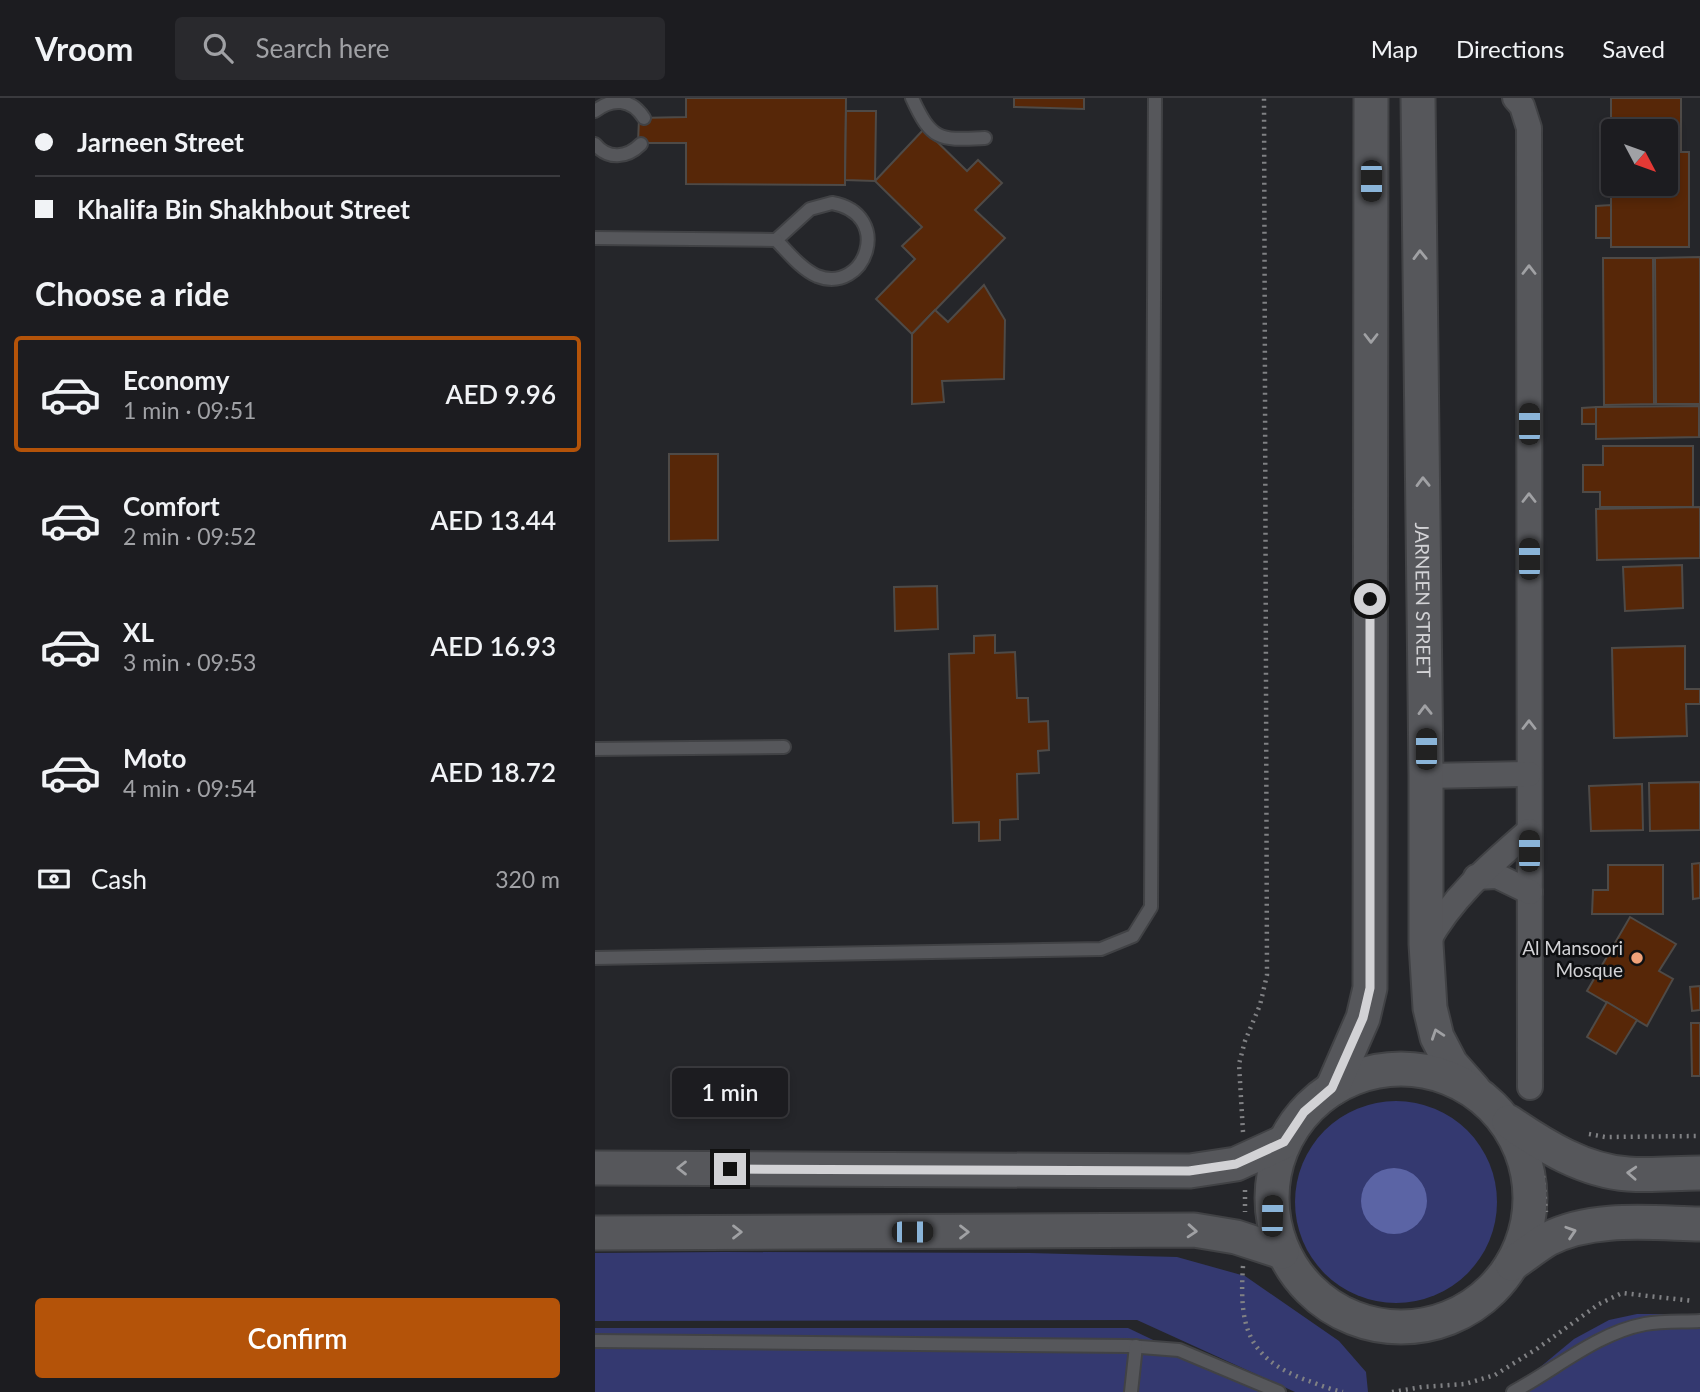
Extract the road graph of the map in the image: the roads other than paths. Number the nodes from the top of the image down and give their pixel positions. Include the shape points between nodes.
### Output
1 (912, 98) edge
2 (1155, 98) edge
3 (1371, 98) edge
4 (1418, 98) edge
5 (1515, 98) edge
6 (595, 111) edge
7 (644, 118) dead end
8 (985, 138) dead end
9 (595, 144) edge
10 (641, 144) dead end
11 (595, 238) edge
12 (776, 240) junction
13 (784, 747) dead end
14 (595, 750) edge
15 (1529, 774) junction
16 (1426, 776) junction
17 (1529, 831) junction
18 (1476, 877) junction
19 (1529, 892) junction
20 (1426, 944) junction
21 (595, 958) edge
22 (1530, 1087) dead end
23 (1332, 1088) junction
24 (1474, 1090) junction
25 (1504, 1119) junction
26 (1284, 1142) junction
27 (595, 1168) edge
28 (1700, 1173) edge
29 (1700, 1224) edge
30 (595, 1233) edge
31 (1282, 1252) junction
32 (1514, 1273) junction
33 (1700, 1321) edge
34 (595, 1341) edge
35 (1136, 1346) junction
36 (1131, 1392) edge
37 (1279, 1392) edge
38 (1513, 1392) edge

1 - 8 lane via 922,120 936,134 954,139
2 - 21 lane via 1151,907 1133,936 1101,950
3 -> 23 main road via 1370,988 1363,1018
16 -> 4 main road, JARNEEN STREET
15 -> 5 street via 1529,128
6 - 7 lane via 612,100 621,100 631,103
9 - 10 lane via 615,156
11 - 12 lane
12 - 12 lane via 810,209 832,203 854,211 862,220 868,242 860,264 841,277 830,278 808,271
13 - 14 lane
15 - 16 street
15 - 17 street
16 - 20 main road, JARNEEN STREET
17 - 18 street
17 - 19 street
18 - 19 street via 1497,876
18 - 20 street via 1440,919
19 - 22 street
24 -> 20 main road, JARNEEN STREET via 1451,1064 1437,1037 1430,1008
23 - 24 main road via 1366,1073 1403,1068 1440,1074
23 - 26 main road via 1304,1112
24 - 25 main road
28 -> 25 main road via 1626,1174 1579,1163
25 - 32 main road via 1523,1153 1531,1190 1527,1229
26 -> 27 main road via 1236,1164 1189,1171
26 - 31 main road via 1273,1178 1272,1216
32 -> 29 main road via 1548,1239 1579,1228 1622,1223
30 -> 31 main road via 1194,1230
31 - 32 main road via 1303,1284 1333,1309 1368,1324 1406,1328 1448,1319
33 - 38 lane via 1645,1324 1620,1332
34 - 35 lane
35 - 36 lane
35 - 37 lane via 1179,1350

